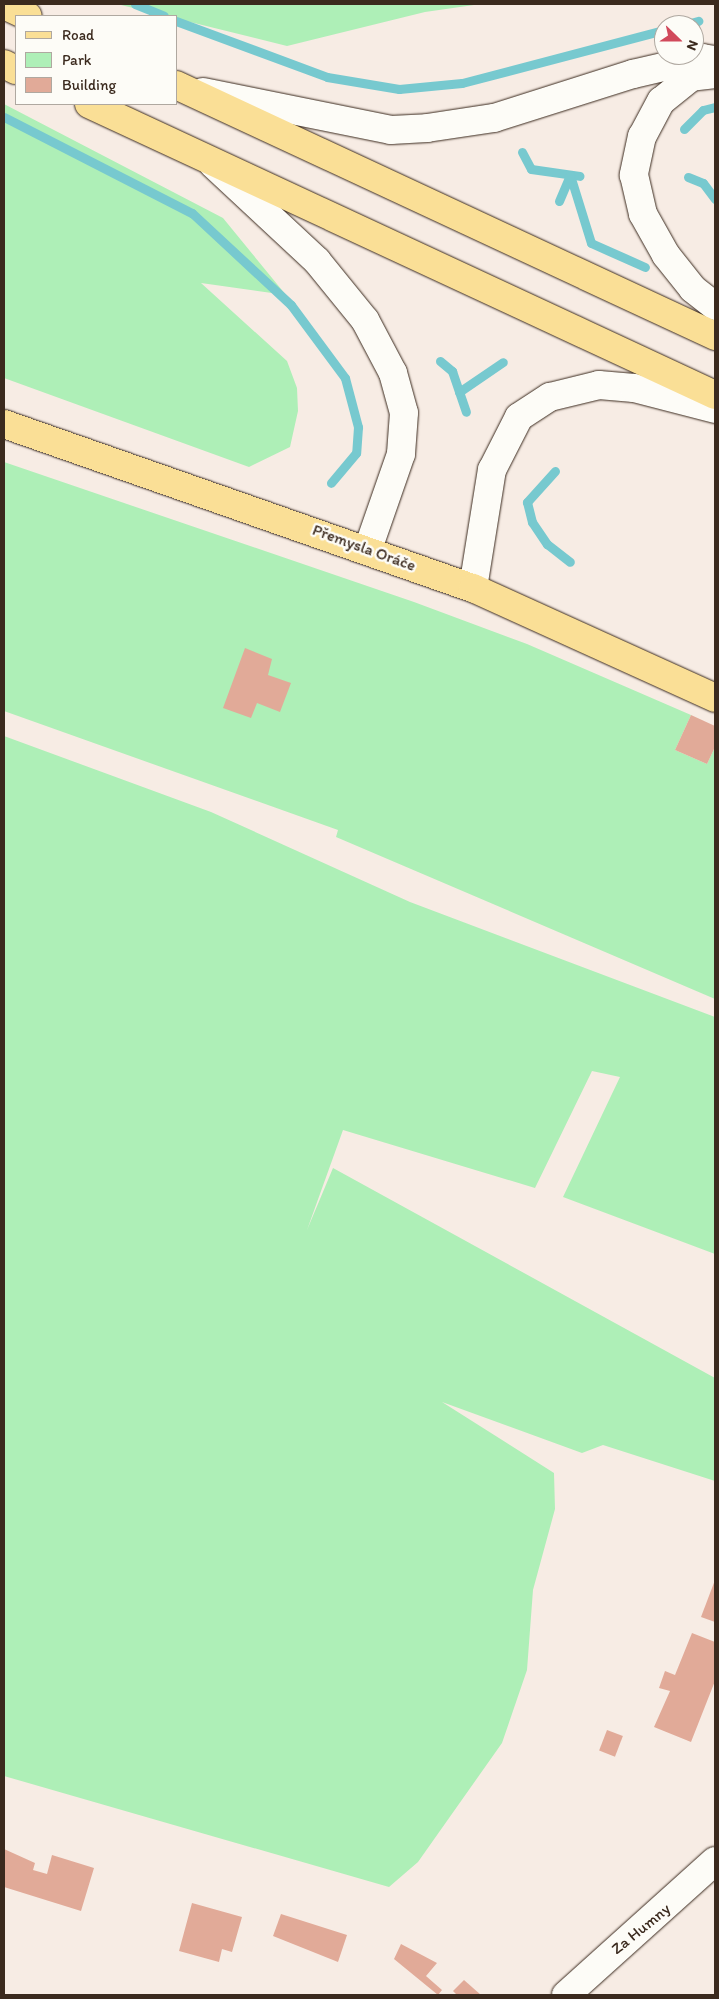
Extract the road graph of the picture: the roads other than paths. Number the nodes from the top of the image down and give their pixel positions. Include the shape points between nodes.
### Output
1 (4, 5) edge
2 (26, 15) edge
3 (715, 60) edge
4 (715, 74) edge
5 (179, 86) edge
6 (91, 105) edge
7 (208, 159) junction
8 (715, 306) edge
9 (715, 336) edge
10 (715, 395) edge
11 (715, 409) edge
12 (4, 424) edge
13 (368, 549) junction
14 (473, 588) junction
15 (715, 698) edge
16 (715, 1861) edge
17 (566, 1995) edge

1 - 2 main road
3 - 5 street via 702,58 633,74 494,118 391,130
4 - 8 street via 691,77 661,101 642,136 634,175 643,214 666,255 693,289
5 - 9 main road
6 - 7 main road
7 - 10 main road
7 - 13 street via 317,261 364,320 393,373 404,413 401,454
11 - 14 street via 634,388 599,385 550,397 519,417 492,470
12 - 13 main road, Přemysla Oráče
13 - 14 main road, Přemysla Oráče
14 - 15 main road, Přemysla Oráče
16 - 17 street, Za Humny via 680,1897

